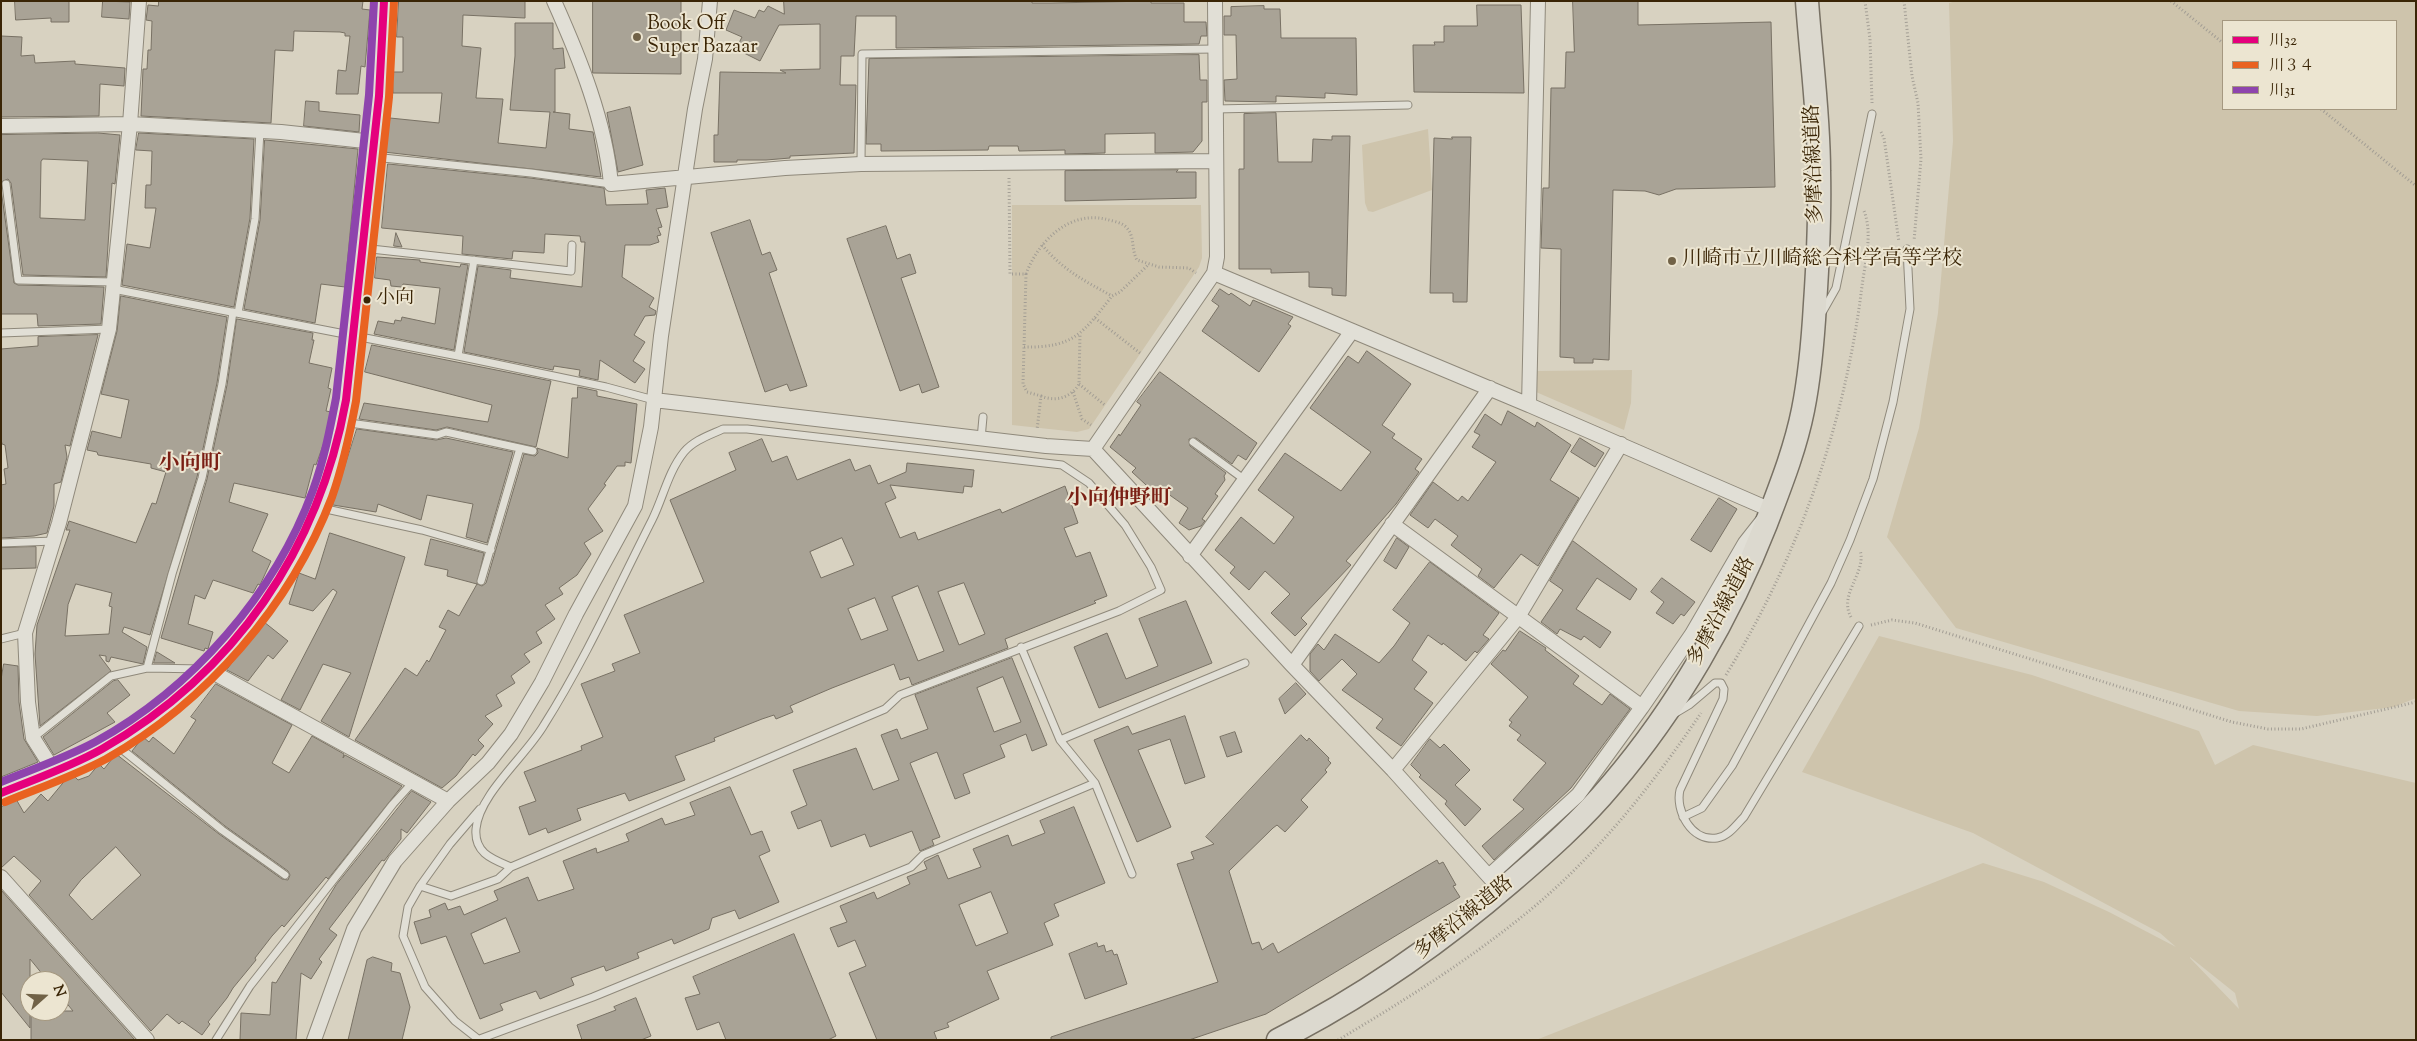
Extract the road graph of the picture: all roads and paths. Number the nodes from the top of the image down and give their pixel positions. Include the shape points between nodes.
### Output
1 (139, 1) edge
2 (384, 1) edge
3 (554, 1) edge
4 (710, 1) edge
5 (1215, 1) edge
6 (1538, 1) edge
7 (1807, 1) edge
8 (1865, 1) edge
9 (1904, 1) edge
10 (2171, 1) edge
11 (2222, 42) edge
12 (1215, 50) junction
13 (1408, 105) dead end
14 (1214, 109) junction
15 (2322, 110) edge
16 (1872, 114) junction
17 (130, 124) junction
18 (1, 126) edge
19 (260, 131) junction
20 (373, 149) junction
21 (1215, 161) junction
22 (861, 164) junction
23 (1009, 174) dead end
24 (685, 178) junction
25 (6, 184) dead end
26 (611, 184) junction
27 (2416, 186) edge
28 (572, 244) dead end
29 (1042, 245) junction
30 (362, 248) junction
31 (1906, 249) junction
32 (474, 260) junction
33 (1149, 264) junction
34 (1214, 273) junction
35 (1026, 274) junction
36 (1199, 275) dead end
37 (114, 286) junction
38 (1112, 296) junction
39 (236, 313) junction
40 (1095, 318) junction
41 (1813, 328) junction
42 (109, 329) junction
43 (1352, 331) junction
44 (1, 333) edge
45 (1080, 334) junction
46 (352, 337) junction
47 (1024, 346) junction
48 (458, 356) junction
49 (1143, 356) dead end
50 (1079, 384) junction
51 (1490, 388) junction
52 (1073, 392) junction
53 (1040, 396) junction
54 (654, 400) junction
55 (1530, 405) junction
56 (1108, 407) dead end
57 (983, 417) dead end
58 (342, 422) junction
59 (1094, 427) dead end
60 (1037, 431) dead end
61 (982, 439) junction
62 (1193, 442) dead end
63 (1621, 444) junction
64 (520, 448) junction
65 (1093, 449) junction
66 (534, 451) dead end
67 (1245, 480) junction
68 (315, 507) junction
69 (1772, 510) junction
70 (1392, 524) junction
71 (1854, 530) junction
72 (54, 541) junction
73 (1, 543) edge
74 (491, 550) junction
75 (1190, 556) junction
76 (481, 581) dead end
77 (1518, 617) junction
78 (1859, 626) junction
79 (25, 633) junction
80 (1, 639) edge
81 (1021, 647) junction
82 (1245, 663) dead end
83 (1292, 665) junction
84 (147, 668) junction
85 (208, 669) junction
86 (2416, 702) edge
87 (1642, 708) junction
88 (1660, 721) junction
89 (33, 738) junction
90 (1060, 740) junction
91 (114, 743) junction
92 (1393, 770) junction
93 (54, 771) junction
94 (413, 782) junction
95 (1095, 783) junction
96 (1, 793) edge
97 (448, 801) junction
98 (482, 806) junction
99 (1683, 817) junction
100 (511, 867) junction
101 (1132, 874) dead end
102 (285, 875) dead end
103 (1, 876) edge
104 (1495, 883) junction
105 (420, 886) junction
106 (478, 1039) edge
107 (147, 1040) edge
108 (216, 1040) edge
109 (314, 1040) edge
110 (1278, 1040) edge

1 - 17 street
2 - 20 street
3 - 26 street via 599,121
4 - 24 street via 705,59
5 - 12 street
6 - 55 street
7 - 41 main road, 多摩沿線道路 via 1820,169
8 - 16 path via 1870,40
9 - 31 path via 1918,103 1921,159 1915,237
10 - 11 path
12 - 14 street
12 - 22 lane via 862,54
13 - 14 lane
14 - 21 street
15 - 27 path
16 - 31 path via 1884,138 1898,240
16 - 41 lane via 1836,288
17 - 18 street
17 - 19 street
17 - 37 street
19 - 20 street
19 - 39 lane via 255,219
20 - 26 lane
20 - 30 street
21 - 22 street
21 - 34 street
22 - 24 street
23 - 35 path via 1010,274
24 - 26 street
24 - 54 street
25 - 37 lane via 18,280
28 - 32 lane via 571,271
29 - 33 path via 1052,233 1096,217 1125,226 1132,235 1132,252 1137,260
29 - 35 path
29 - 38 path via 1058,264 1075,277
30 - 32 lane
30 - 46 street
31 - 71 lane via 1910,309 1893,402 1873,479
32 - 48 lane
33 - 36 path via 1190,268
33 - 38 path
34 - 43 street
34 - 65 street
35 - 47 path
37 - 39 lane
37 - 42 street
38 - 40 path
39 - 46 lane
39 - 84 lane via 202,478
40 - 45 path
40 - 49 path
41 - 69 main road, 多摩沿線道路 via 1803,411
42 - 44 lane
42 - 72 street
43 - 51 street
43 - 67 street
45 - 47 path via 1047,347
45 - 50 path
46 - 48 lane
46 - 58 street
47 - 53 path via 1023,384 1027,392
48 - 54 lane
50 - 52 path
50 - 56 path
51 - 55 street
51 - 70 street
52 - 53 path via 1058,398
52 - 59 path via 1082,419
53 - 60 path
54 - 61 street
54 - 97 street via 635,506 511,734 488,763
55 - 63 street
57 - 61 lane
58 - 64 lane via 437,435 446,432
58 - 68 street via 327,479
61 - 65 street
62 - 67 lane
63 - 69 street
63 - 77 street
64 - 66 lane
64 - 74 lane
65 - 75 street
67 - 75 street
68 - 74 lane via 422,530
68 - 85 street via 299,546 268,598
69 - 87 street via 1745,543 1692,634
69 - 88 main road, 多摩沿線道路 via 1732,601
70 - 77 street
70 - 83 street
71 - 78 path via 1863,560 1847,606
71 - 99 lane via 1831,583 1732,766 1702,808
72 - 73 lane
72 - 79 street
74 - 76 lane
75 - 83 street
77 - 87 street
77 - 92 street
78 - 86 path via 1892,620 1915,623 2232,722 2268,729 2301,729
78 - 99 lane via 1744,817 1728,834 1717,838 1698,833
79 - 80 lane
79 - 89 street
81 - 90 lane
81 - 98 lane via 1120,611 1162,590 1152,567 1125,525 1089,483 1062,465 723,429 699,440 680,458 597,630 543,727
81 - 100 lane via 900,695 886,709
82 - 90 lane
83 - 92 street
84 - 85 lane
84 - 89 lane via 111,676
85 - 91 street
85 - 94 street
87 - 104 street via 1578,795
88 - 99 lane via 1682,710 1715,683 1721,683 1724,699 1680,790 1678,805
88 - 104 main road, 多摩沿線道路 via 1595,803 1558,840
89 - 93 street
90 - 95 lane
91 - 93 street
91 - 102 lane via 222,830
92 - 104 street
93 - 96 street
94 - 97 street
94 - 108 lane via 250,986
95 - 101 lane
95 - 106 lane via 923,855 911,867 593,997
97 - 109 street via 395,861 354,929
98 - 100 lane via 476,829 478,845 487,857
98 - 105 lane
100 - 105 lane via 498,879 451,896
103 - 107 street
104 - 110 main road, 多摩沿線道路 via 1462,923 1407,965
105 - 106 lane via 408,907 403,936 425,987 455,1021

